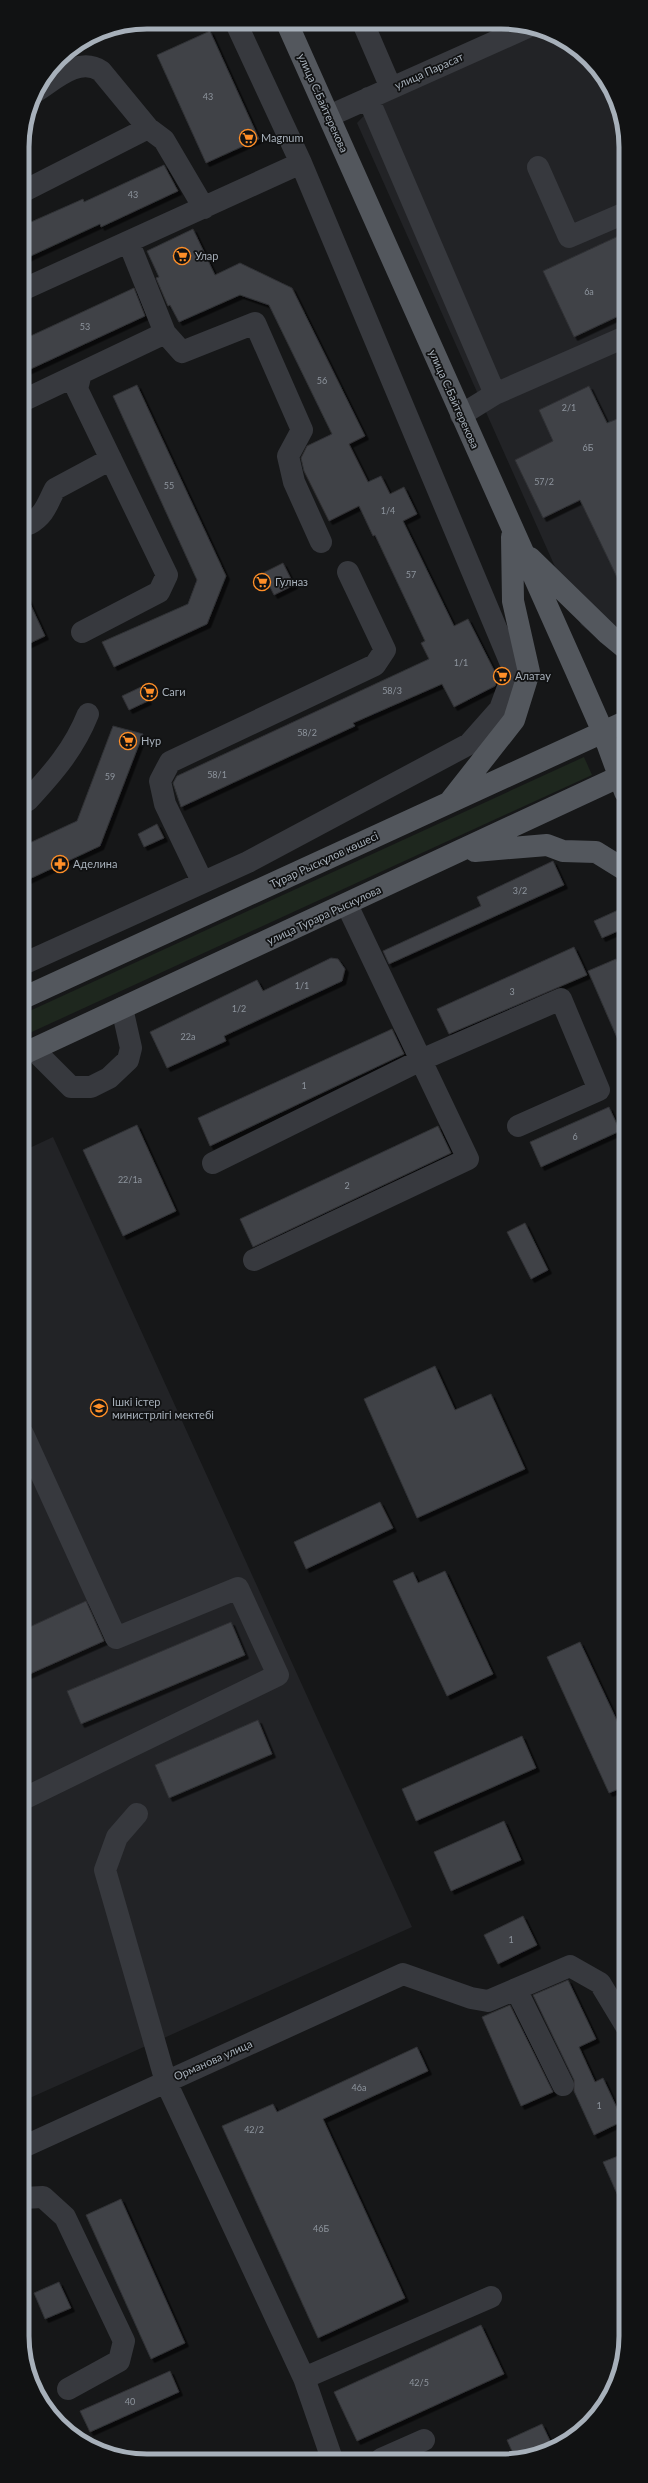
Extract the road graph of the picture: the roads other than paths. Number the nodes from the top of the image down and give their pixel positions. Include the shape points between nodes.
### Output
1 (239, 29) edge
2 (290, 29) edge
3 (366, 29) edge
4 (520, 30) edge
5 (47, 85) edge
6 (391, 88) junction
7 (368, 98) junction
8 (329, 116) junction
9 (148, 128) junction
10 (301, 164) junction
11 (538, 167) dead end
12 (29, 188) edge
13 (204, 208) junction
14 (619, 216) edge
15 (129, 243) junction
16 (29, 287) edge
17 (165, 333) junction
18 (619, 340) edge
19 (81, 373) junction
20 (495, 394) junction
21 (29, 398) edge
22 (461, 415) junction
23 (111, 459) junction
24 (29, 524) edge
25 (512, 528) junction
26 (321, 542) dead end
27 (522, 550) junction
28 (348, 572) dead end
29 (82, 632) dead end
30 (619, 643) edge
31 (88, 714) dead end
32 (619, 725) edge
33 (603, 732) junction
34 (619, 771) edge
35 (619, 783) edge
36 (29, 799) edge
37 (449, 802) junction
38 (458, 852) junction
39 (248, 862) junction
40 (619, 866) edge
41 (282, 879) junction
42 (202, 881) junction
43 (347, 905) junction
44 (29, 961) edge
45 (29, 995) edge
46 (122, 1008) junction
47 (29, 1051) edge
48 (29, 1052) edge
49 (421, 1060) junction
50 (518, 1126) dead end
51 (212, 1163) dead end
52 (254, 1260) dead end
53 (29, 1447) edge
54 (29, 1796) edge
55 (137, 1814) dead end
56 (516, 1989) junction
57 (619, 2014) edge
58 (166, 2082) junction
59 (563, 2085) dead end
60 (29, 2144) edge
61 (29, 2198) edge
62 (491, 2297) dead end
63 (304, 2378) junction
64 (68, 2389) dead end
65 (424, 2440) dead end
66 (330, 2454) edge
67 (392, 2454) edge

1 - 10 street
2 - 8 main road, улица С.Байтерекова
3 - 6 street
4 - 6 street, улица Парасат
5 - 9 street via 80,65 94,66
6 - 7 street, улица Парасат
7 - 8 street, улица Парасат
7 - 20 street
8 - 22 main road, улица С.Байтерекова
9 - 12 street
9 - 13 street via 164,140
10 - 13 street
10 - 39 street via 514,671 500,709 469,744
11 - 14 street via 569,237
13 - 15 street
15 - 16 street
15 - 17 street
17 - 19 street
17 - 26 street via 182,352 255,323 302,430 288,456 294,482
18 - 20 street
19 - 21 street
19 - 23 street via 77,389
20 - 22 street
22 - 25 main road, улица С.Байтерекова
23 - 24 street via 55,489 47,509
23 - 29 street via 167,575 159,592
25 - 27 main road, улица С.Байтерекова
25 - 37 main road via 513,601 529,672 514,720
27 - 30 main road
27 - 33 main road, улица С.Байтерекова
28 - 42 street via 385,650 375,665 170,762 160,782 165,804
31 - 36 street via 80,736 61,765
32 - 33 main road, Тұрар Рыскұлов көшесі
33 - 34 main road, улица С.Байтерекова
33 - 37 main road, Тұрар Рыскұлов көшесі
35 - 38 main road, улица Турара Рыскулова
37 - 41 main road, Тұрар Рыскұлов көшесі
38 - 40 main road via 547,845 563,851 596,852
38 - 43 main road, улица Турара Рыскулова
39 - 41 street
39 - 42 street
41 - 45 main road, Тұрар Рыскұлов көшесі
42 - 44 street
43 - 46 main road, улица Турара Рыскулова
43 - 49 street
46 - 47 main road, улица Турара Рыскулова
46 - 48 street via 131,1048 128,1060 109,1078 91,1087 71,1087
49 - 50 street via 561,999 599,1090
49 - 51 street
49 - 52 street via 468,1159
53 - 54 street via 116,1638 238,1588 278,1676
55 - 58 street via 117,1837 104,1870
56 - 57 street via 570,1966 600,1983
56 - 58 street, Орманова улица via 488,2001 471,1998 403,1974
56 - 59 street
58 - 60 street, Орманова улица
58 - 63 street
61 - 64 street via 43,2197 65,2217 124,2341 119,2361
62 - 63 street
63 - 66 street
65 - 67 street

